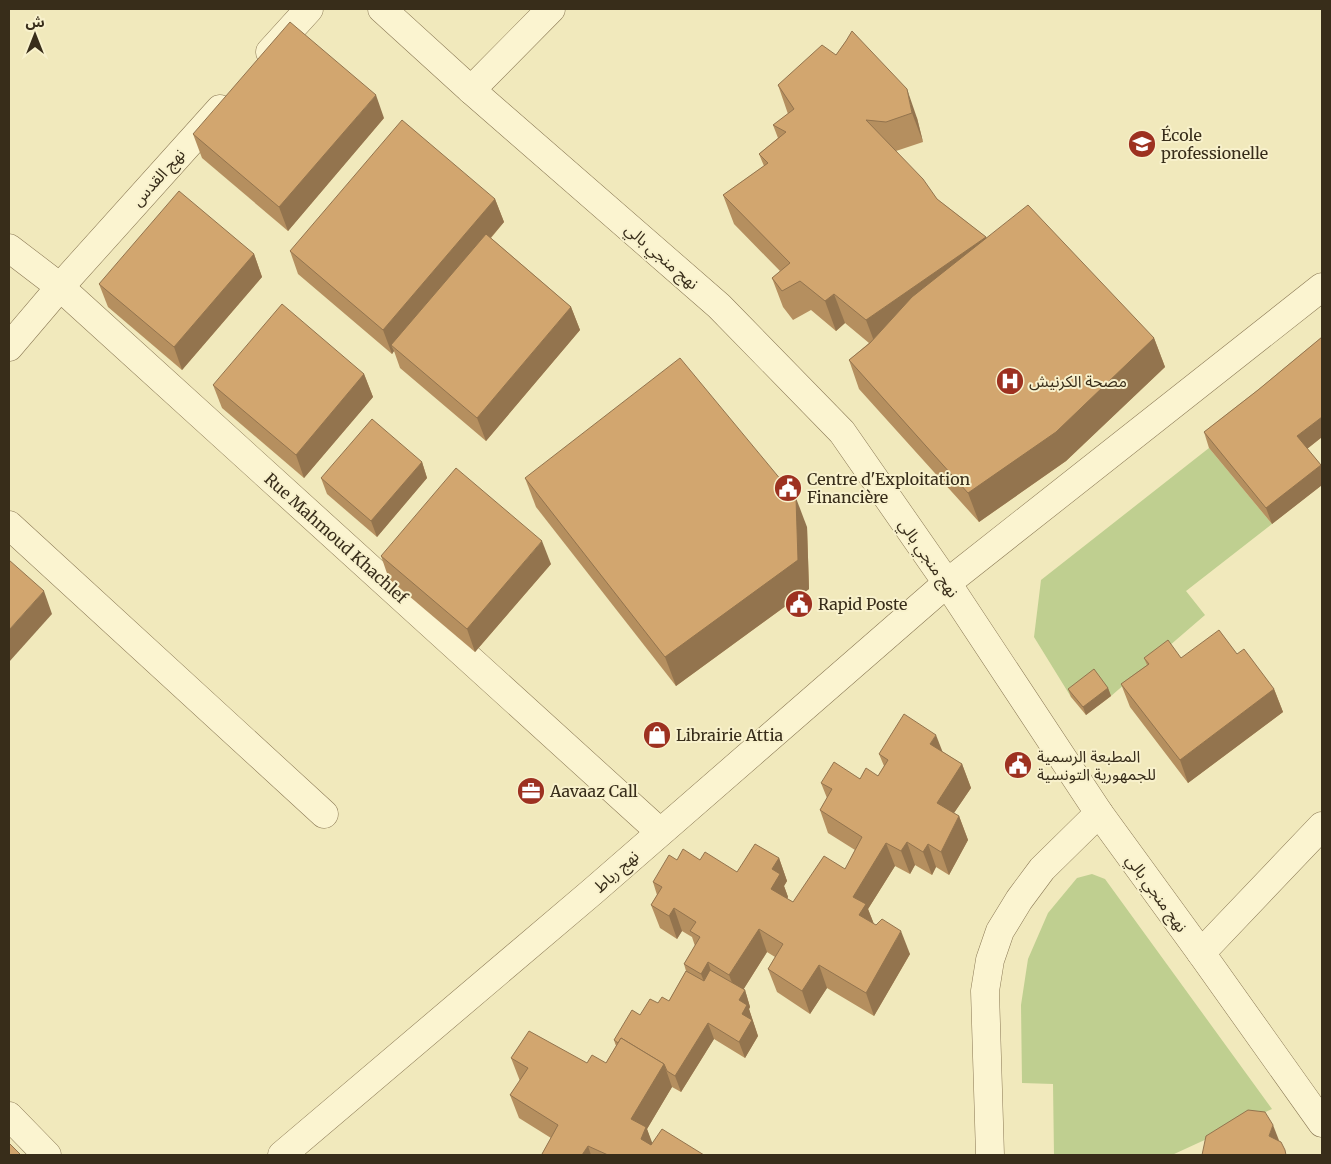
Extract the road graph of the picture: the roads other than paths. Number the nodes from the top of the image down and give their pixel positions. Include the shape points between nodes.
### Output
1 (309, 9) edge
2 (382, 9) edge
3 (551, 9) edge
4 (256, 67) edge
5 (237, 89) edge
6 (471, 90) junction
7 (9, 248) edge
8 (60, 287) junction
9 (1322, 287) edge
10 (9, 347) edge
11 (9, 525) edge
12 (947, 583) junction
13 (1099, 813) junction
14 (324, 814) dead end
15 (1322, 826) edge
16 (660, 832) junction
17 (1201, 953) junction
18 (9, 1116) edge
19 (1322, 1123) edge
20 (47, 1155) edge
21 (282, 1155) edge
22 (990, 1155) edge

1 - 4 street
2 - 6 street, نهج منجي بالي
3 - 6 street
5 - 8 street, نهج القدس
6 - 12 street, نهج منجي بالي via 718,306 842,432
7 - 8 street, Rue Mahmoud Khachlef
8 - 10 street, نهج القدس
8 - 16 street, Rue Mahmoud Khachlef
9 - 12 street, نهج رباط
11 - 14 street
12 - 13 street, نهج منجي بالي
12 - 16 street, نهج رباط
13 - 17 street, نهج منجي بالي
13 - 22 street via 1042,869 1019,900 1000,931 990,960 985,991
15 - 17 street
16 - 21 street, نهج رباط
17 - 19 street, نهج منجي بالي
18 - 20 street

